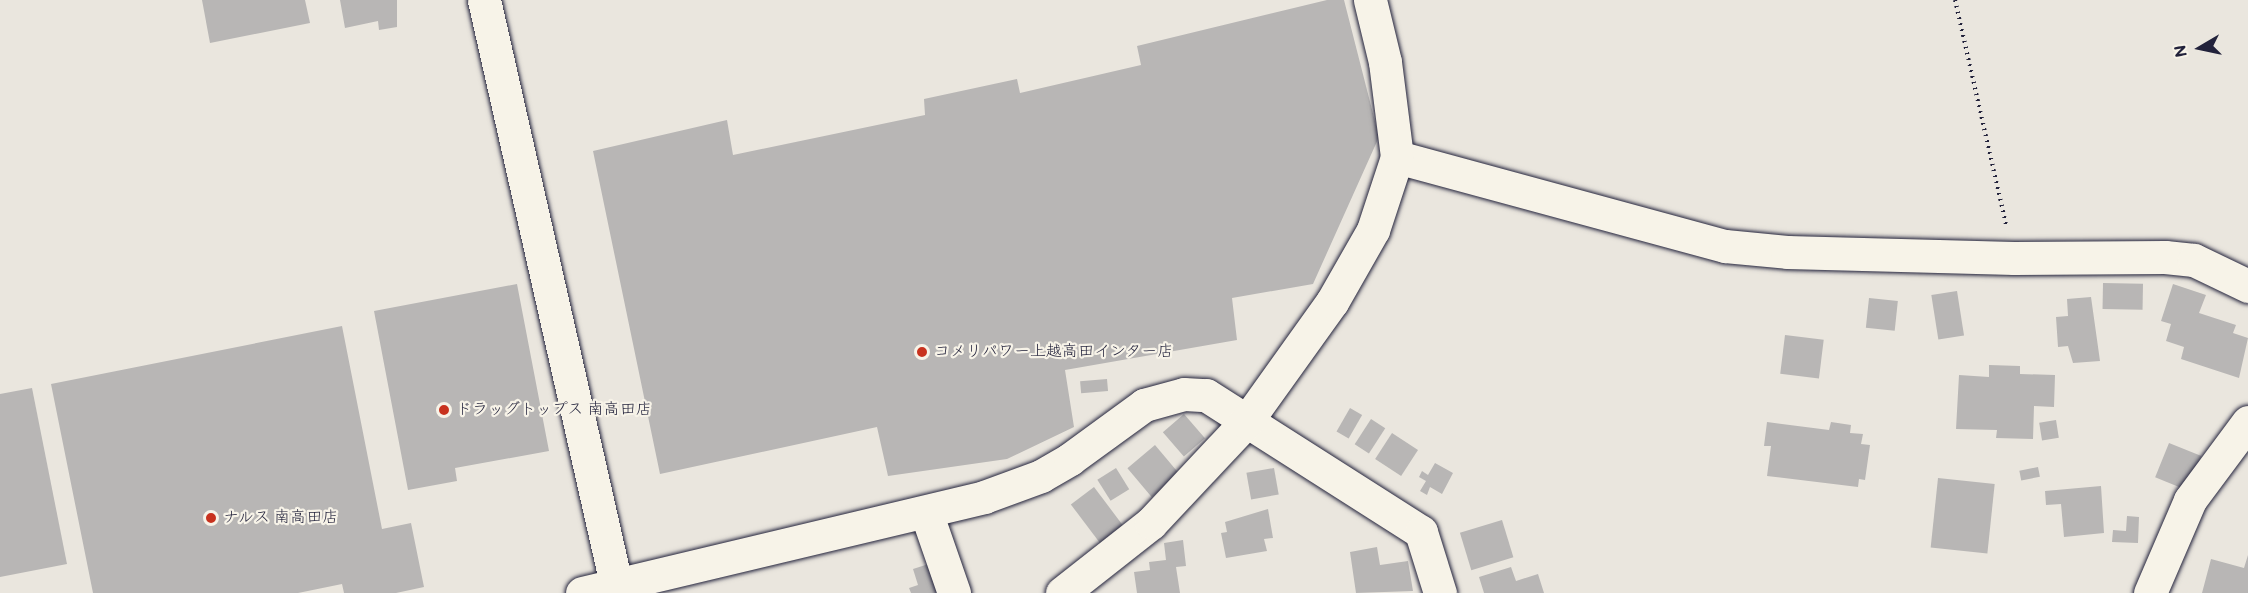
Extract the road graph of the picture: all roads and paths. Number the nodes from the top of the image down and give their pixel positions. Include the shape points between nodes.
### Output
1 (484, 0) edge
2 (1370, 0) edge
3 (1955, 0) edge
4 (1397, 157) junction
5 (2014, 258) junction
6 (2248, 286) edge
7 (1246, 422) junction
8 (2248, 422) edge
9 (926, 512) junction
10 (616, 584) junction
11 (582, 593) edge
12 (954, 593) edge
13 (1062, 593) edge
14 (1440, 593) edge
15 (2150, 593) edge

1 - 10 street
2 - 4 street via 1385,62
3 - 5 path
4 - 5 street via 1725,246
4 - 7 street via 1373,230 1354,265
5 - 6 street via 2184,259 2217,269
7 - 9 street via 1206,394 1161,399 1144,405 1100,439 1041,476 984,497
7 - 13 street via 1151,523
7 - 14 street via 1421,532
8 - 15 street via 2190,500
9 - 10 street
9 - 12 street
10 - 11 street

